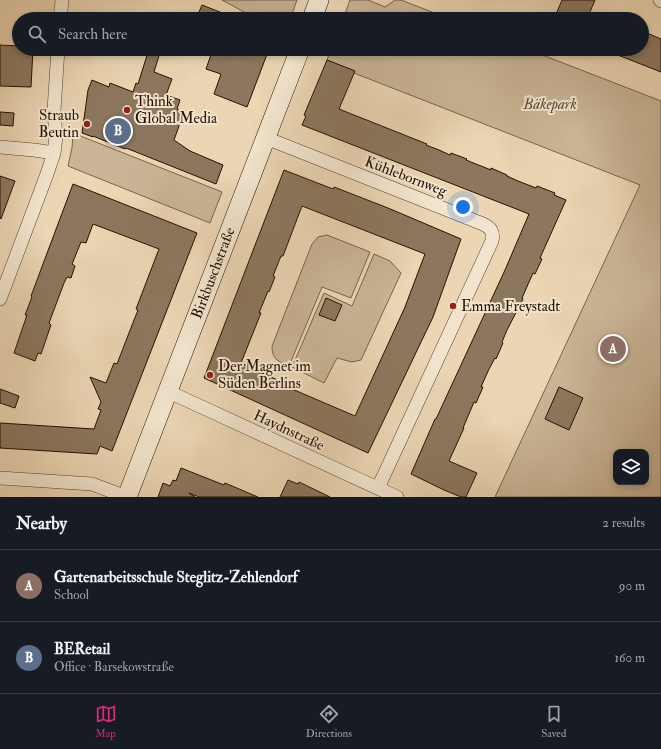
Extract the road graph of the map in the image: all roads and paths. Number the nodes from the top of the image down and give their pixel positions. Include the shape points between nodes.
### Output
1 (62, 0) edge
2 (319, 0) edge
3 (61, 12) edge
4 (315, 12) edge
5 (58, 56) edge
6 (297, 56) edge
7 (266, 138) junction
8 (0, 147) edge
9 (54, 153) junction
10 (0, 299) edge
11 (167, 391) junction
12 (0, 478) edge
13 (378, 488) junction
14 (127, 497) edge
15 (397, 497) edge

1 - 3 street
2 - 4 street
5 - 9 street
6 - 7 street, Birkbuschstraße
7 - 11 street, Birkbuschstraße
7 - 13 street, Kühlebornweg via 484,224 492,230 492,241
8 - 9 street
9 - 10 street
11 - 13 street, Haydnstraße
11 - 14 street, Birkbuschstraße
12 - 14 street via 92,484
13 - 15 street, Haydnstraße

